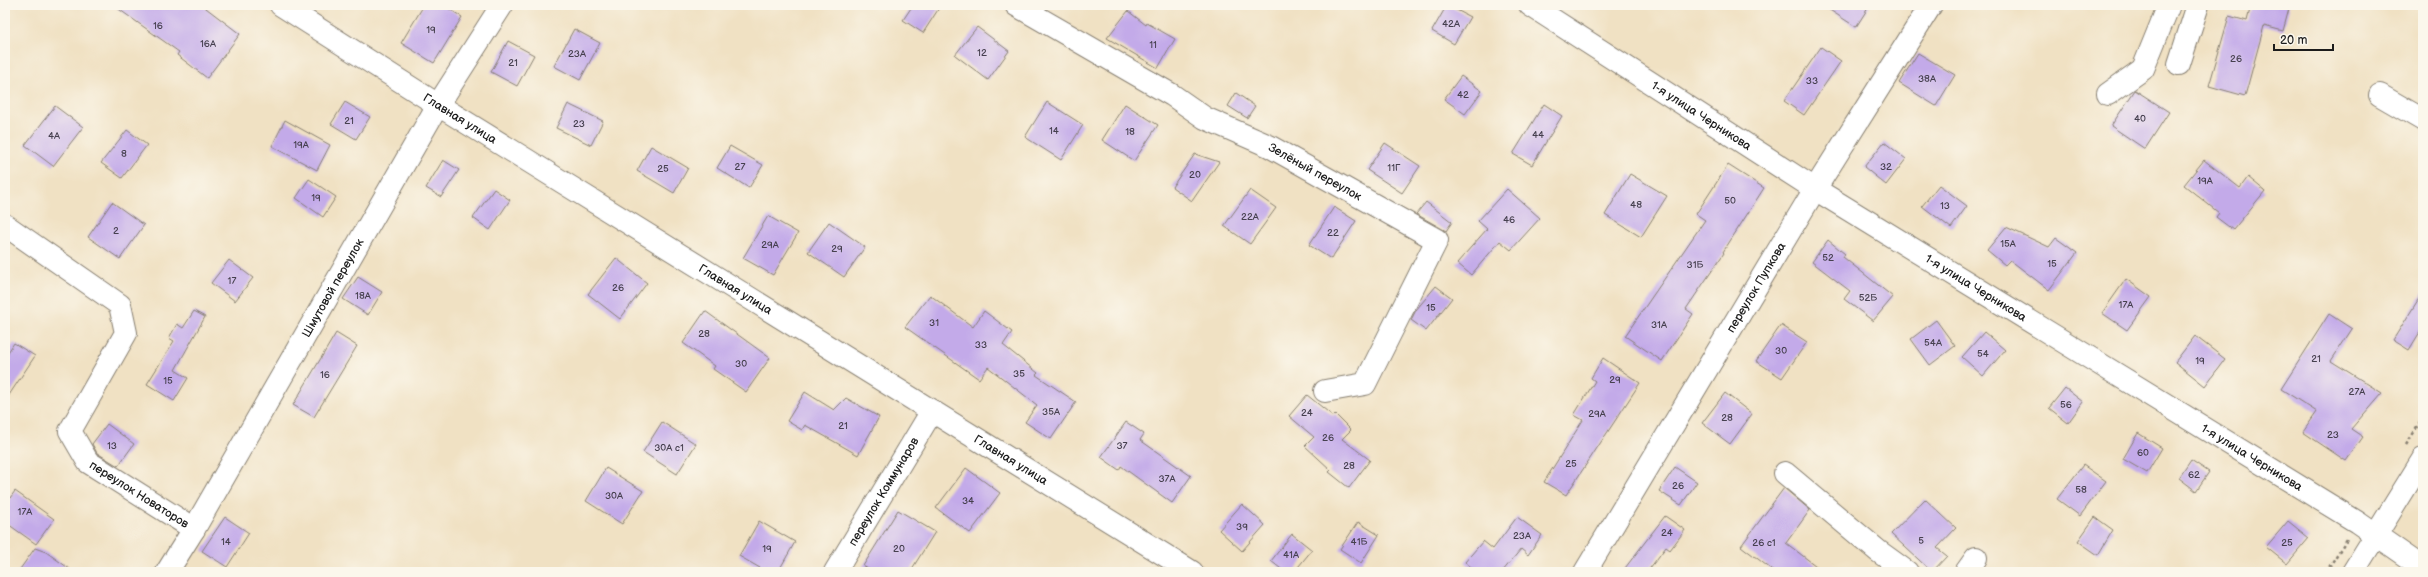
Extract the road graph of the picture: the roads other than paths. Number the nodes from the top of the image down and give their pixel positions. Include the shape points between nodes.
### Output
1 (281, 5) edge
2 (502, 5) edge
3 (1016, 5) edge
4 (1530, 5) edge
5 (1931, 5) edge
6 (2169, 5) edge
7 (2198, 5) edge
8 (2179, 64) dead end
9 (2108, 94) dead end
10 (2380, 95) dead end
11 (438, 105) junction
12 (2423, 120) edge
13 (1815, 189) junction
14 (5, 225) edge
15 (1325, 391) dead end
16 (932, 411) junction
17 (2423, 459) edge
18 (1785, 473) dead end
19 (194, 529) junction
20 (2377, 535) junction
21 (2423, 568) edge
22 (167, 572) edge
23 (835, 572) edge
24 (1192, 572) edge
25 (1585, 572) edge
26 (1907, 572) edge
27 (2353, 572) edge

1 - 11 street, Главная улица
2 - 11 street, Шмутовой переулок
3 - 15 street, Зелёный переулок via 1172,95 1205,118 1269,146 1437,240 1365,384
4 - 13 street, 1-я улица Черникова
5 - 13 street, переулок Пупкова
6 - 9 street via 2143,69
7 - 8 street
10 - 12 street
11 - 16 street, Главная улица
11 - 19 street, Шмутовой переулок
13 - 20 street, 1-я улица Черникова
13 - 25 street, переулок Пупкова
14 - 19 street, переулок Новаторов via 120,305 126,333 70,431 88,462
16 - 23 street, переулок Коммунаров
16 - 24 street, Главная улица
17 - 20 street
18 - 26 street
19 - 22 street, Шмутовой переулок
20 - 21 street, 1-я улица Черникова
20 - 27 street

